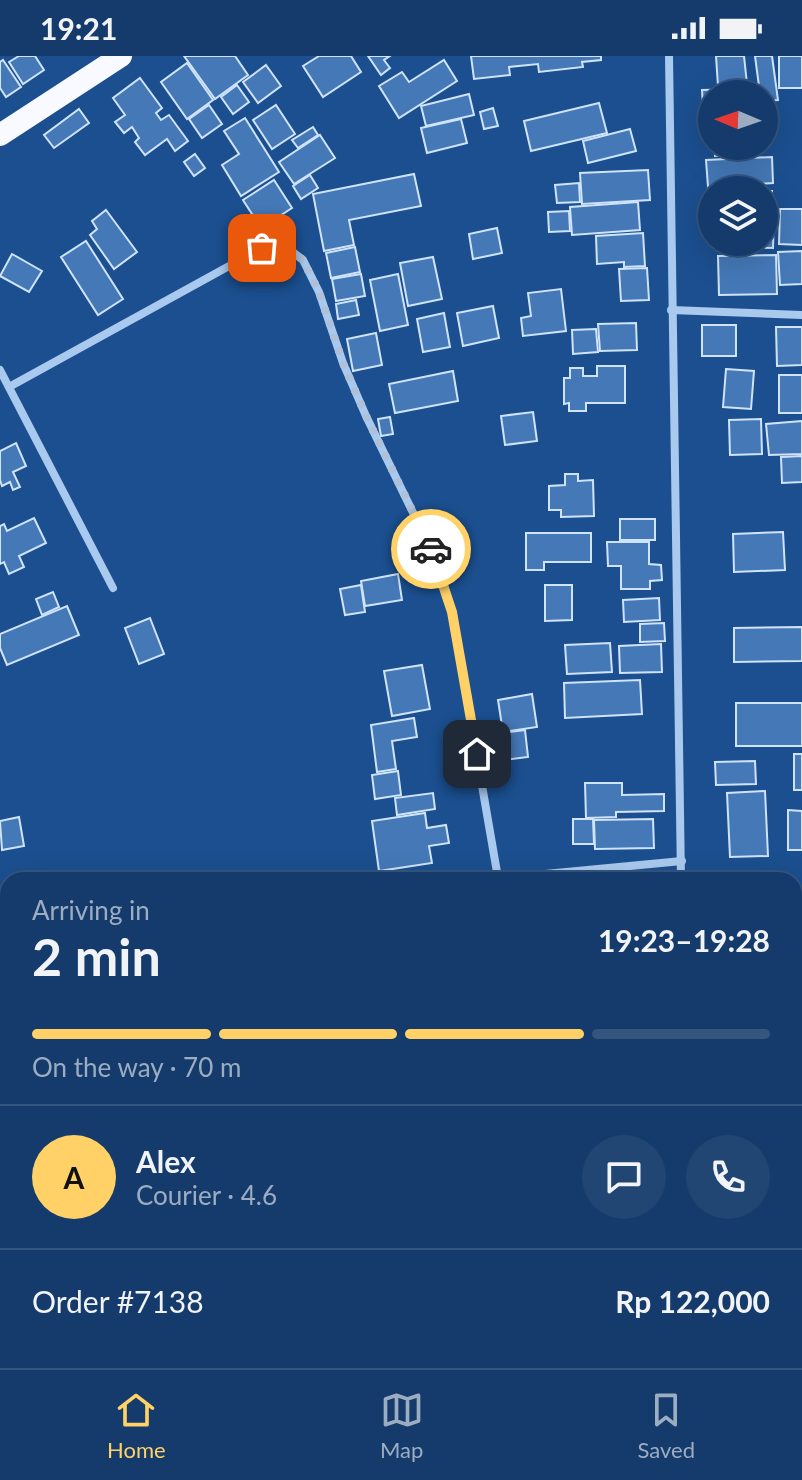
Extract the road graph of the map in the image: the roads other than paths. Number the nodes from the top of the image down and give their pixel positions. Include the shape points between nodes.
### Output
1 (121, 56) edge
2 (669, 56) edge
3 (0, 135) edge
4 (671, 310) junction
5 (802, 315) edge
6 (0, 370) edge
7 (9, 387) junction
8 (113, 588) dead end
9 (682, 861) junction
10 (497, 872) edge
11 (563, 872) edge
12 (681, 872) edge

1 - 3 highway
2 - 4 street
4 - 5 street
4 - 9 street
6 - 7 street
7 - 8 street
7 - 10 street via 262,248 285,246 303,260 366,416 444,584
9 - 11 street
9 - 12 street

